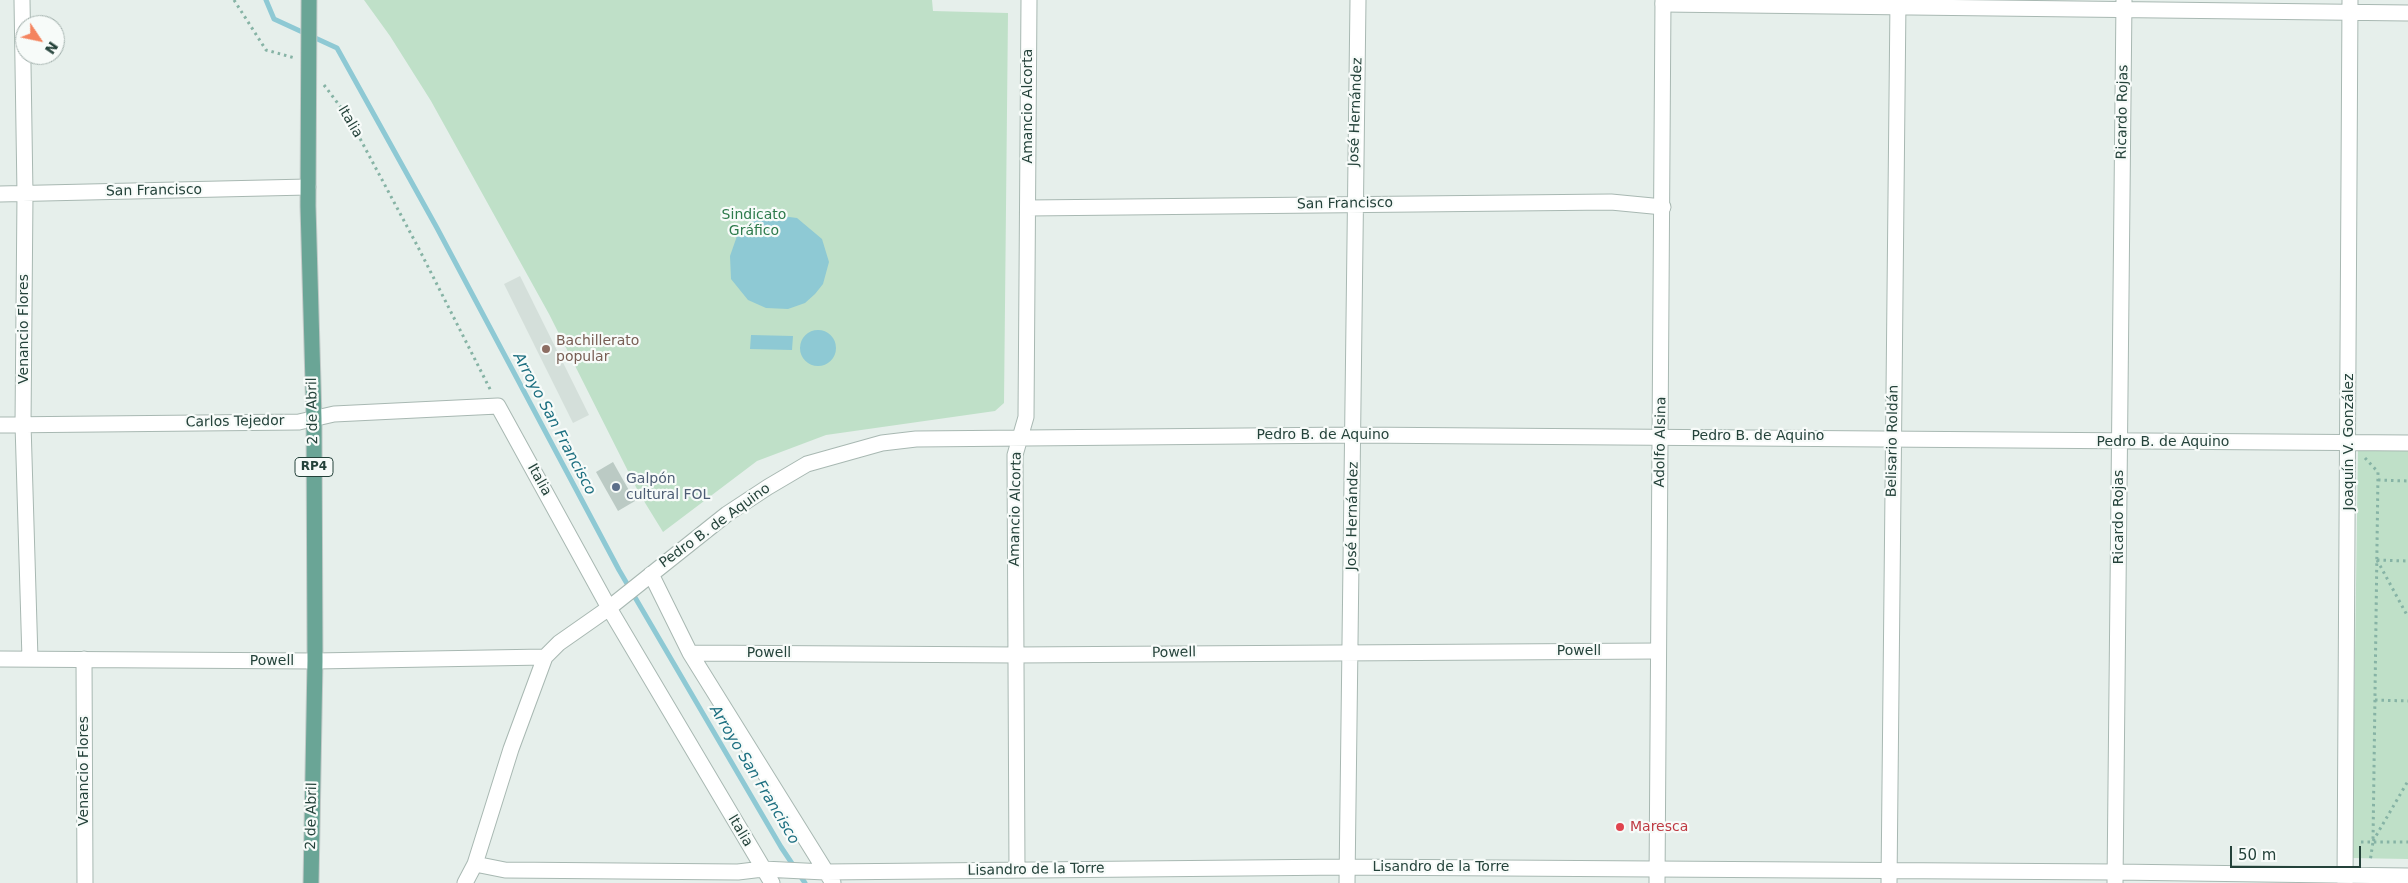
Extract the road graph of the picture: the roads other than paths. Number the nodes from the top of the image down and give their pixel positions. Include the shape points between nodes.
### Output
1 (22, 0) edge
2 (309, 0) edge
3 (1029, 0) edge
4 (1358, 0) edge
5 (1663, 2) edge
6 (1898, 3) edge
7 (2124, 4) edge
8 (2350, 6) edge
9 (2408, 13) edge
10 (308, 187) junction
11 (0, 194) edge
12 (25, 194) junction
13 (1354, 204) junction
14 (1663, 207) junction
15 (1028, 208) junction
16 (498, 406) joint
17 (314, 419) junction
18 (23, 424) junction
19 (0, 425) edge
20 (1354, 435) junction
21 (1662, 436) junction
22 (1893, 437) junction
23 (1019, 439) junction
24 (2119, 442) junction
25 (2349, 442) junction
26 (2408, 443) edge
27 (645, 578) junction
28 (613, 605) junction
29 (1351, 651) junction
30 (1658, 651) junction
31 (690, 653) junction
32 (1016, 655) junction
33 (544, 657) junction
34 (0, 659) edge
35 (30, 659) junction
36 (84, 660) junction
37 (314, 661) junction
38 (475, 864) junction
39 (1347, 867) junction
40 (1017, 870) junction
41 (771, 874) edge
42 (1657, 876) edge
43 (2408, 876) edge
44 (829, 877) edge
45 (1889, 877) edge
46 (2115, 877) edge
47 (2345, 879) edge
48 (85, 883) edge
49 (310, 883) edge
50 (465, 883) edge
51 (1347, 883) edge

1 - 12 street, Venancio Flores
2 - 10 main road, 2 de Abril / RP4
3 - 15 street, Amancio Alcorta
4 - 13 street, José Hernández
5 - 6 street
5 - 14 street, Adolfo Alsina
6 - 7 street
6 - 22 street, Belisario Roldán
7 - 8 street
7 - 24 street, Ricardo Rojas
8 - 9 street
8 - 25 street, Joaquín V. González
10 - 12 street, San Francisco
10 - 17 main road, 2 de Abril / RP4
11 - 12 street, San Francisco
12 - 18 street, Venancio Flores
13 - 14 street, San Francisco via 1611,202
13 - 15 street, San Francisco
13 - 20 street, José Hernández
14 - 21 street, Adolfo Alsina
15 - 23 street, Amancio Alcorta via 1026,417
16 - 17 street, Carlos Tejedor via 334,414
16 - 28 street, Italia
17 - 18 street, Carlos Tejedor via 300,422
17 - 37 main road, 2 de Abril / RP4
18 - 19 street, Carlos Tejedor
18 - 35 street, Venancio Flores
20 - 21 street, Pedro B. de Aquino
20 - 23 street, Pedro B. de Aquino
20 - 29 street, José Hernández
21 - 22 street, Pedro B. de Aquino
21 - 30 street, Adolfo Alsina
22 - 24 street, Pedro B. de Aquino
22 - 45 street, Belisario Roldán
23 - 27 street, Pedro B. de Aquino via 916,439 882,443 808,464 727,514
23 - 32 street, Amancio Alcorta via 1014,455
24 - 25 street, Pedro B. de Aquino
24 - 46 street, Ricardo Rojas
25 - 26 street, Pedro B. de Aquino
25 - 47 street, Joaquín V. González
27 - 28 street, Pedro B. de Aquino
27 - 31 street
28 - 33 street, Pedro B. de Aquino
28 - 41 street, Italia
29 - 30 street, Powell
29 - 32 street, Powell
29 - 39 street, José Hernández
30 - 42 street, Adolfo Alsina
31 - 32 street, Powell
31 - 44 street
32 - 40 street, Amancio Alcorta
33 - 37 street, Powell
33 - 38 street, Pedro B. de Aquino
34 - 35 street, Powell
35 - 36 street, Powell
36 - 37 street, Powell
36 - 48 street, Venancio Flores
37 - 49 main road, 2 de Abril / RP4
38 - 41 street, Lisandro de la Torre via 505,870
38 - 50 street, Pedro B. de Aquino
39 - 40 street, Lisandro de la Torre
39 - 42 street, Lisandro de la Torre
39 - 51 street, José Hernández
40 - 44 street, Lisandro de la Torre
41 - 44 street, Lisandro de la Torre via 809,870
42 - 45 street, Lisandro de la Torre
43 - 47 street, Lisandro de la Torre via 2369,875
45 - 46 street, Lisandro de la Torre
46 - 47 street, Lisandro de la Torre

